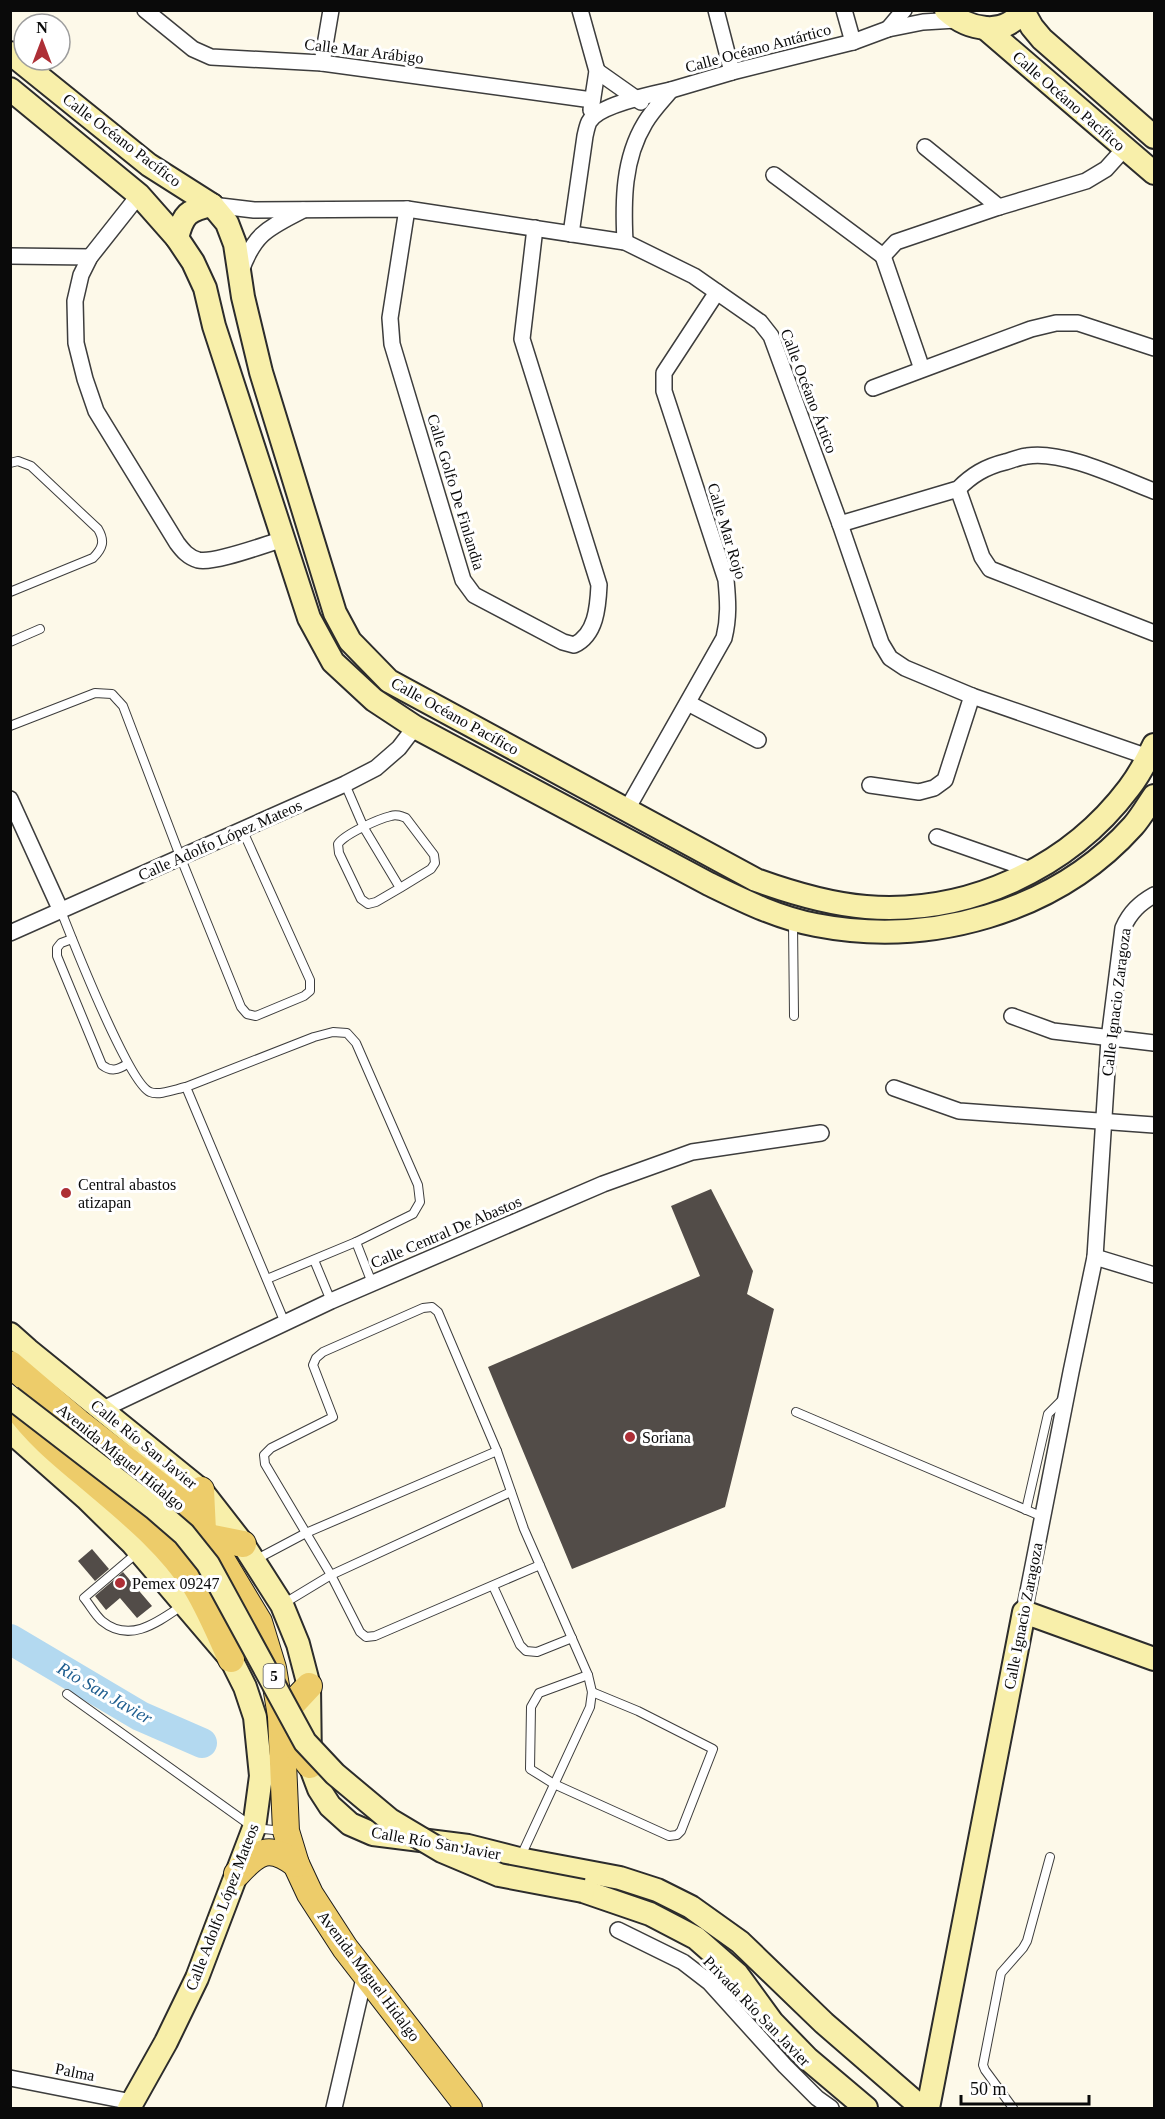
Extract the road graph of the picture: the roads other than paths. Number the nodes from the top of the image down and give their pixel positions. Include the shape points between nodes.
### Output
1 (145, 10) edge
2 (331, 10) edge
3 (580, 10) edge
4 (716, 10) edge
5 (844, 10) edge
6 (904, 10) edge
7 (1023, 11) edge
8 (951, 15) edge
9 (985, 28) junction
10 (888, 29) junction
11 (853, 42) junction
12 (10, 53) edge
13 (322, 63) junction
14 (597, 71) junction
15 (732, 72) junction
16 (10, 89) edge
17 (671, 90) junction
18 (637, 97) junction
19 (592, 100) junction
20 (651, 113) junction
21 (589, 120) junction
22 (1155, 137) edge
23 (925, 147) dead end
24 (1124, 149) junction
25 (1155, 173) edge
26 (774, 175) dead end
27 (139, 195) junction
28 (212, 205) junction
29 (999, 207) junction
30 (305, 208) junction
31 (407, 209) junction
32 (535, 228) junction
33 (571, 234) junction
34 (177, 238) junction
35 (625, 242) junction
36 (10, 256) edge
37 (884, 256) junction
38 (90, 257) junction
39 (239, 277) junction
40 (205, 288) junction
41 (717, 292) junction
42 (1155, 348) edge
43 (922, 369) junction
44 (873, 388) dead end
45 (10, 463) edge
46 (958, 489) junction
47 (1155, 491) edge
48 (840, 524) junction
49 (284, 538) junction
50 (10, 592) edge
51 (40, 629) dead end
52 (1155, 633) edge
53 (10, 642) edge
54 (972, 696) junction
55 (688, 703) junction
56 (10, 726) edge
57 (416, 727) junction
58 (758, 740) dead end
59 (1152, 754) edge
60 (345, 784) junction
61 (870, 785) dead end
62 (1155, 796) edge
63 (10, 799) edge
64 (627, 811) junction
65 (364, 828) junction
66 (242, 830) junction
67 (937, 837) dead end
68 (180, 856) junction
69 (1034, 871) junction
70 (400, 888) junction
71 (1155, 895) edge
72 (61, 911) junction
73 (792, 919) junction
74 (10, 933) edge
75 (72, 939) junction
76 (795, 1016) dead end
77 (1012, 1016) dead end
78 (1109, 1038) junction
79 (1155, 1043) edge
80 (127, 1064) junction
81 (186, 1087) junction
82 (894, 1088) dead end
83 (1102, 1122) junction
84 (1155, 1125) edge
85 (820, 1133) dead end
86 (356, 1242) junction
87 (1095, 1257) junction
88 (314, 1260) junction
89 (1155, 1275) edge
90 (267, 1279) junction
91 (372, 1283) junction
92 (331, 1301) junction
93 (285, 1323) junction
94 (10, 1334) edge
95 (10, 1364) edge
96 (1066, 1396) junction
97 (10, 1398) edge
98 (101, 1410) junction
99 (796, 1412) dead end
100 (10, 1431) edge
101 (497, 1451) junction
102 (201, 1490) junction
103 (511, 1492) junction
104 (1026, 1510) junction
105 (1043, 1517) junction
106 (306, 1533) junction
107 (206, 1534) junction
108 (139, 1552) junction
109 (249, 1552) junction
110 (540, 1565) junction
111 (331, 1575) junction
112 (494, 1586) junction
113 (189, 1594) junction
114 (282, 1605) junction
115 (1024, 1612) junction
116 (259, 1622) junction
117 (572, 1638) junction
118 (231, 1659) joint
119 (1155, 1659) edge
120 (588, 1676) junction
121 (307, 1677) junction
122 (592, 1692) junction
123 (67, 1694) dead end
124 (281, 1722) junction
125 (310, 1765) junction
126 (554, 1784) junction
127 (254, 1828) junction
128 (286, 1832) junction
129 (1050, 1857) dead end
130 (519, 1859) junction
131 (296, 1864) junction
132 (237, 1874) junction
133 (618, 1930) dead end
134 (372, 1984) junction
135 (356, 2016) junction
136 (10, 2078) edge
137 (130, 2105) edge
138 (334, 2109) edge
139 (469, 2109) edge
140 (831, 2109) edge
141 (866, 2109) edge
142 (920, 2109) edge
143 (928, 2109) edge
144 (1013, 2109) edge

1 - 13 street, Calle Mar Arábigo via 193,49 211,57
2 - 13 street
3 - 14 street
4 - 15 street
5 - 11 street
6 - 10 street, Calle Océano Antártico
7 - 9 street via 1008,26
7 - 22 street, Calle Océano Pacífico via 1042,39
8 - 9 street
8 - 10 street, Calle Océano Antártico
9 - 24 street, Calle Océano Pacífico
10 - 11 street, Calle Océano Antártico
11 - 15 street, Calle Océano Antártico
12 - 28 street, Calle Océano Pacífico via 149,165
13 - 19 street, Calle Mar Arábigo
14 - 18 street
14 - 19 street
15 - 17 street, Calle Océano Antártico
16 - 27 street, Calle Océano Pacífico
17 - 18 street, Calle Océano Antártico
17 - 20 street
18 - 20 street
18 - 21 street, Calle Océano Antártico
19 - 21 street
20 - 35 street via 628,166 623,208
21 - 33 street
23 - 29 street
24 - 25 street, Calle Océano Pacífico
24 - 29 street via 1106,169 1086,182
26 - 37 street
27 - 34 street, Calle Océano Pacífico
27 - 38 street
28 - 30 street, Calle Océano Ártico via 254,210
28 - 34 street via 187,213
28 - 39 street, Calle Océano Pacífico via 227,223 235,244
29 - 37 street via 896,242
30 - 31 street, Calle Océano Ártico
30 - 39 street via 259,236
31 - 32 street, Calle Océano Ártico
31 - 32 street, Calle Golfo De Finlandia via 390,318 392,344 463,580 474,595 574,645 583,641 598,612 598,585 522,339
32 - 33 street, Calle Océano Ártico
33 - 35 street, Calle Océano Ártico
34 - 40 street, Calle Océano Pacífico
35 - 41 street, Calle Océano Ártico via 694,276
36 - 38 street
37 - 43 street
38 - 49 street via 75,301 76,343 89,390 96,411 177,543 187,555 200,561
39 - 40 street via 225,291
39 - 64 street, Calle Océano Pacífico via 261,372 335,613 350,641 389,681
40 - 49 street, Calle Océano Pacífico
41 - 48 street, Calle Océano Ártico via 760,322 771,336
41 - 55 street, Calle Mar Rojo via 664,373 664,391 726,580 728,602 724,638
42 - 43 street via 1078,323 1056,323
43 - 44 street
45 - 50 lane via 18,461 31,466 98,529 103,539 101,550 93,558
46 - 47 street via 987,467 1048,455
46 - 48 street
46 - 52 street via 990,569
48 - 54 street, Calle Océano Ártico via 880,643 890,658
49 - 57 street, Calle Océano Pacífico via 309,618 333,662 374,700
51 - 53 lane
54 - 59 street, Calle Océano Ártico
54 - 61 street via 945,780 919,792
55 - 58 street
55 - 64 street, Calle Mar Rojo
56 - 68 lane via 95,693 112,694 123,706
57 - 60 street, Calle Adolfo López Mateos via 376,768
57 - 73 street, Calle Océano Pacífico via 709,884
59 - 69 street, Calle Océano Pacífico via 1130,788 1101,820 1076,843
60 - 65 lane
60 - 66 street, Calle Adolfo López Mateos
62 - 73 street, Calle Océano Pacífico via 1133,825 1068,880 992,916 900,932 852,930
63 - 72 street
64 - 69 street, Calle Océano Pacífico via 756,880 828,902 909,908 949,902 994,890
65 - 70 lane
65 - 70 lane via 342,838 338,844 361,899 368,904 376,902
65 - 70 lane via 400,815 434,855 431,869
66 - 68 street, Calle Adolfo López Mateos
66 - 68 lane via 310,980 310,991 304,996 256,1016 247,1014
67 - 69 street
68 - 72 street, Calle Adolfo López Mateos
71 - 78 street, Calle Ignacio Zaragoza via 1141,903 1123,928
72 - 74 street, Calle Adolfo López Mateos
72 - 75 lane
73 - 76 lane
75 - 80 lane
75 - 80 lane via 57,948 57,956 102,1065 108,1070
77 - 78 street via 1053,1031
78 - 79 street
78 - 83 street, Calle Ignacio Zaragoza
80 - 81 lane via 151,1093
81 - 86 lane via 314,1037 347,1033 356,1043 418,1185 420,1202 413,1214
81 - 90 lane
82 - 83 street via 959,1111
83 - 84 street
83 - 87 street, Calle Ignacio Zaragoza
85 - 91 street, Calle Central De Abastos via 692,1152 603,1184
86 - 88 lane
86 - 91 lane
87 - 89 street
87 - 96 street, Calle Ignacio Zaragoza
88 - 90 lane
88 - 92 lane
90 - 93 lane
91 - 92 street, Calle Central De Abastos
92 - 93 street, Calle Central De Abastos
93 - 98 street, Calle Central De Abastos
94 - 98 street, Calle Río San Javier
95 - 107 main road, Avenida Miguel Hidalgo / 5 via 178,1500
96 - 104 lane via 1048,1414
96 - 105 street, Calle Ignacio Zaragoza
97 - 113 main road via 41,1436 163,1546
97 - 141 street, Avenida Miguel Hidalgo, bridge via 184,1534 208,1564 305,1742 335,1774 390,1820 442,1851 499,1875 583,1891 650,1914 696,1938 737,1974 772,2022 808,2059
98 - 102 street, Calle Río San Javier
99 - 104 lane
100 - 108 street via 86,1498
101 - 103 lane
101 - 106 lane
101 - 106 lane via 438,1312 432,1307 423,1308 316,1358 313,1365 333,1417 264,1455 276,1486
102 - 107 main road
102 - 109 street, Calle Río San Javier
103 - 110 lane
103 - 111 lane
104 - 105 lane
105 - 115 street, Calle Ignacio Zaragoza
106 - 109 lane
106 - 111 lane
107 - 109 main road
107 - 116 main road, Avenida Miguel Hidalgo / 5
108 - 113 street
108 - 113 lane via 84,1598 100,1620 126,1632 143,1629 158,1622
109 - 114 street, Calle Río San Javier
110 - 112 lane
110 - 117 lane
111 - 112 lane via 366,1637
111 - 114 lane
112 - 117 lane via 526,1651 537,1652
113 - 118 main road via 216,1624
114 - 121 street, Calle Río San Javier
115 - 119 street
115 - 143 street, Calle Ignacio Zaragoza
116 - 121 street
116 - 124 main road, Avenida Miguel Hidalgo / 5 via 273,1668
117 - 120 lane
118 - 127 street, Calle Adolfo López Mateos via 255,1717 261,1776
120 - 122 lane
120 - 126 lane via 539,1693 531,1707 528,1766
121 - 124 main road
121 - 125 street, Calle Río San Javier
122 - 126 lane via 590,1707
122 - 126 lane via 712,1749 677,1835 669,1836
123 - 127 lane
124 - 125 main road
124 - 128 main road, Avenida Miguel Hidalgo / 5
125 - 130 street, Calle Río San Javier via 330,1806 350,1824 373,1834 468,1846
126 - 130 lane
127 - 128 lane
127 - 132 street, Calle Adolfo López Mateos
128 - 131 main road, Avenida Miguel Hidalgo / 5
129 - 144 lane via 1027,1941 1001,1973 983,2065
130 - 142 street, Calle Río San Javier via 620,1878 691,1907 740,1942
131 - 132 main road via 284,1855 263,1852 252,1857
131 - 134 main road, Avenida Miguel Hidalgo via 326,1922
132 - 137 street, Calle Adolfo López Mateos via 197,1978
133 - 140 street, Privada Río San Javier via 683,1962 709,1982 785,2066
134 - 135 street
134 - 135 street
134 - 139 main road, Avenida Miguel Hidalgo
135 - 138 street
136 - 137 street, Palma

